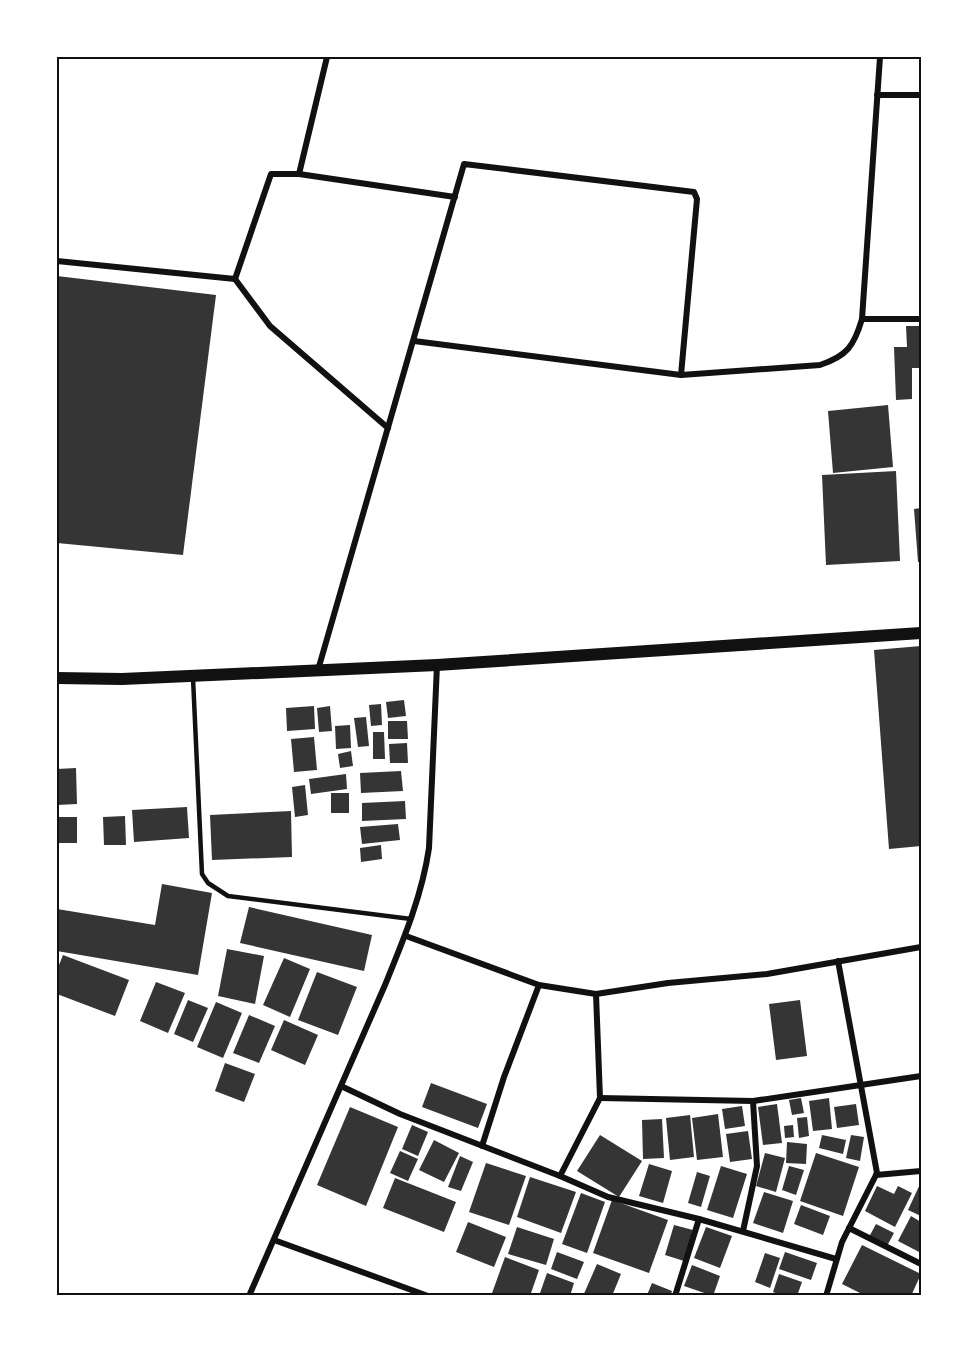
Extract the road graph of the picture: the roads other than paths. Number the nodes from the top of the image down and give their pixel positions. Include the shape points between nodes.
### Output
1 (327, 57) edge
2 (880, 57) edge
3 (877, 95) junction
4 (921, 95) edge
5 (299, 174) junction
6 (455, 197) junction
7 (57, 261) edge
8 (235, 279) junction
9 (862, 319) junction
10 (921, 319) edge
11 (414, 341) junction
12 (681, 375) junction
13 (388, 428) junction
14 (921, 633) edge
15 (437, 665) junction
16 (318, 670) junction
17 (192, 676) junction
18 (57, 678) edge
19 (411, 919) junction
20 (405, 936) junction
21 (921, 947) edge
22 (838, 961) junction
23 (538, 986) junction
24 (596, 994) junction
25 (921, 1076) edge
26 (341, 1086) junction
27 (861, 1087) junction
28 (600, 1098) junction
29 (753, 1101) junction
30 (482, 1146) junction
31 (921, 1171) edge
32 (876, 1175) junction
33 (560, 1176) junction
34 (699, 1219) junction
35 (849, 1228) junction
36 (742, 1232) junction
37 (274, 1240) junction
38 (836, 1259) junction
39 (921, 1264) edge
40 (249, 1296) edge
41 (428, 1296) edge
42 (675, 1296) edge
43 (826, 1296) edge

1 - 5 street
2 - 3 street
3 - 4 street
3 - 9 street
5 - 6 street
5 - 8 street via 276,173 268,177
6 - 11 street
6 - 12 street via 465,163 694,192 697,199
7 - 8 street
8 - 13 street via 270,326
9 - 10 street
9 - 12 street via 856,339 840,358 820,365
11 - 12 street
11 - 13 street
13 - 16 street
14 - 15 main road
15 - 16 main road
15 - 19 street via 429,848 425,876
16 - 17 main road
17 - 18 main road
17 - 19 lane via 202,874 208,883 228,896
19 - 20 street
20 - 23 street
20 - 26 street
21 - 22 street
22 - 24 street via 767,974
22 - 27 street
23 - 24 street
23 - 30 street
24 - 28 street
25 - 27 street
26 - 30 street
26 - 37 street
27 - 29 street
27 - 32 street
28 - 29 street
28 - 33 street
29 - 36 street via 757,1166
30 - 33 street
31 - 32 street
32 - 35 street
33 - 34 street via 608,1197
34 - 36 street
34 - 42 street
35 - 38 street
35 - 39 street
36 - 38 street
37 - 40 street
37 - 41 street
38 - 43 street

